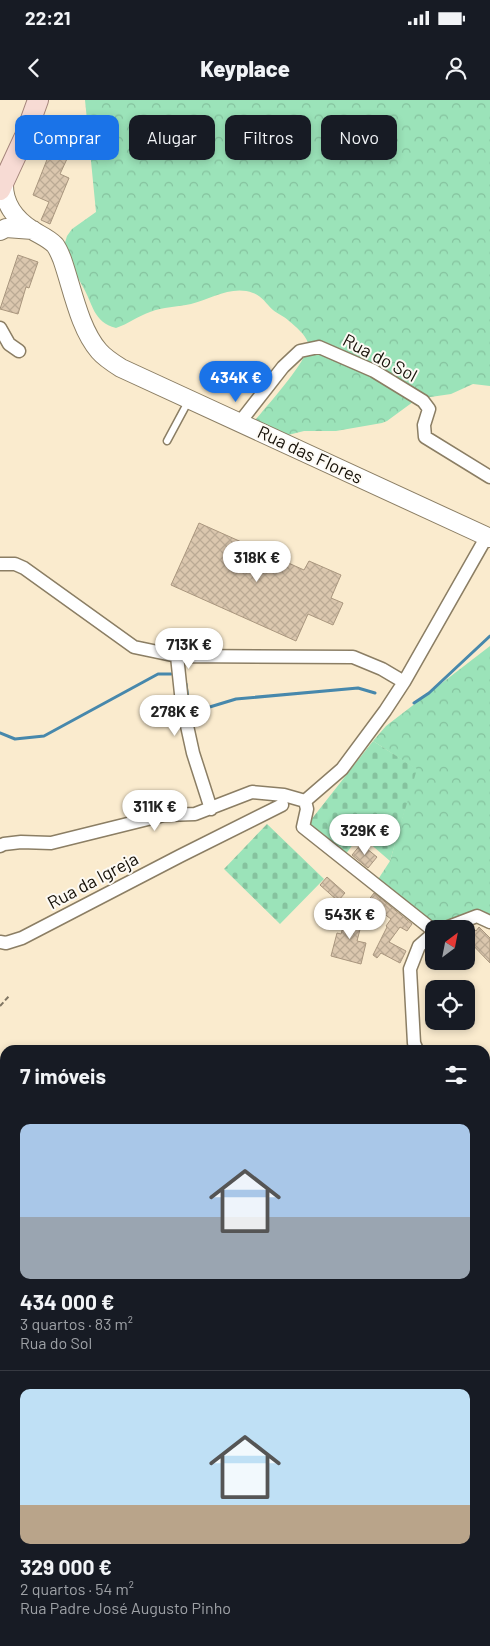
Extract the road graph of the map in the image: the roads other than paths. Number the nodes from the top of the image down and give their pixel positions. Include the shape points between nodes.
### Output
1 (38, 100) edge
2 (2, 186) edge
3 (4, 221) edge
4 (0, 328) edge
5 (19, 350) dead end
6 (189, 399) junction
7 (240, 422) junction
8 (167, 441) dead end
9 (490, 477) edge
10 (488, 537) edge
11 (0, 564) edge
12 (177, 656) junction
13 (404, 682) junction
14 (306, 801) junction
15 (282, 805) dead end
16 (211, 809) junction
17 (0, 846) edge
18 (467, 920) edge
19 (490, 922) edge
20 (425, 925) edge
21 (425, 941) edge
22 (0, 942) edge
23 (415, 1045) edge

1 - 2 main road
2 - 3 street via 6,200
3 - 6 street, Rua das Flores via 33,230 57,247 89,337 109,361
4 - 5 street via 9,344
6 - 7 street, Rua das Flores
6 - 8 lane
7 - 9 street, Rua do Sol via 283,367 300,351 319,346 374,371 423,401 429,409 424,425 426,437
7 - 10 street, Rua das Flores
10 - 13 street
11 - 12 street via 24,568 134,647
12 - 13 street via 353,657
12 - 16 street via 180,692 193,753
13 - 14 street via 342,769
14 - 16 street via 252,792
14 - 20 street via 303,827
15 - 22 street, Rua da Igreja via 22,938
16 - 17 street via 195,814 164,815 51,843 21,842
18 - 19 street via 477,916
21 - 23 street via 410,969

